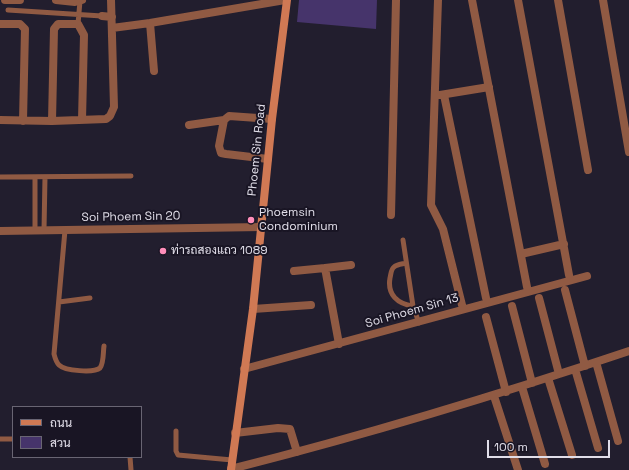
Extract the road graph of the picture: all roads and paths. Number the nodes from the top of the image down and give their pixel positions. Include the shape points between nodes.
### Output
1 (6, 0) edge
2 (20, 0) edge
3 (56, 0) edge
4 (111, 0) edge
5 (286, 0) edge
6 (396, 0) edge
7 (438, 0) edge
8 (472, 0) edge
9 (518, 0) edge
10 (558, 0) edge
11 (603, 0) edge
12 (81, 1) edge
13 (8, 10) dead end
14 (79, 15) junction
15 (102, 16) joint
16 (112, 17) junction
17 (0, 24) edge
18 (78, 24) junction
19 (150, 24) junction
20 (112, 28) junction
21 (154, 71) dead end
22 (489, 87) junction
23 (444, 95) junction
24 (435, 96) junction
25 (272, 119) junction
26 (0, 120) edge
27 (23, 120) junction
28 (82, 120) junction
29 (224, 120) junction
30 (52, 121) junction
31 (189, 125) dead end
32 (628, 142) edge
33 (629, 152) edge
34 (268, 159) junction
35 (588, 170) dead end
36 (131, 176) dead end
37 (0, 177) edge
38 (35, 177) junction
39 (45, 177) junction
40 (391, 215) dead end
41 (262, 227) junction
42 (35, 230) junction
43 (44, 230) junction
44 (65, 230) junction
45 (0, 231) edge
46 (403, 240) dead end
47 (564, 244) junction
48 (521, 254) junction
49 (406, 263) junction
50 (351, 266) dead end
51 (325, 268) junction
52 (294, 272) dead end
53 (570, 275) dead end
54 (587, 276) dead end
55 (527, 287) dead end
56 (565, 290) dead end
57 (90, 298) dead end
58 (486, 298) dead end
59 (539, 298) dead end
60 (59, 302) junction
61 (311, 305) dead end
62 (462, 305) dead end
63 (413, 306) junction
64 (512, 306) dead end
65 (253, 309) junction
66 (486, 317) dead end
67 (419, 323) junction
68 (339, 344) junction
69 (104, 346) dead end
70 (628, 354) edge
71 (596, 362) junction
72 (585, 366) junction
73 (244, 369) junction
74 (575, 369) junction
75 (559, 374) junction
76 (548, 378) junction
77 (532, 383) junction
78 (522, 387) junction
79 (506, 392) junction
80 (494, 396) junction
81 (176, 431) dead end
82 (235, 433) junction
83 (0, 439) edge
84 (12, 439) edge
85 (618, 441) dead end
86 (598, 448) dead end
87 (297, 452) junction
88 (572, 456) dead end
89 (130, 458) edge
90 (232, 460) junction
91 (545, 464) dead end
92 (131, 470) edge
93 (231, 470) edge
94 (518, 470) edge

1 - 2 street
3 - 12 street
4 - 16 street
5 - 19 street
5 - 25 street, Phoem Sin Road
6 - 40 street
7 - 24 street
8 - 22 street
9 - 47 street
10 - 35 street
11 - 32 street
12 - 14 lane
13 - 14 lane
14 - 15 lane
14 - 18 lane
15 - 16 street
16 - 20 street
17 - 27 street via 20,24 25,29
18 - 28 street via 84,35
18 - 30 street via 62,22 54,29
19 - 20 street
19 - 21 street
20 - 28 street via 113,112 106,119
22 - 23 street
22 - 48 street
23 - 24 street
23 - 58 street
24 - 62 street via 431,205 443,229
25 - 29 street via 235,115
25 - 34 street, Phoem Sin Road
26 - 27 street
27 - 30 street
28 - 30 street
29 - 31 street
29 - 34 street via 219,146 221,153
32 - 33 street
34 - 41 street, Phoem Sin Road
36 - 39 lane
37 - 38 lane
38 - 39 lane
38 - 42 lane
39 - 43 lane
41 - 44 street, Soi Phoem Sin 20
41 - 65 street, Phoem Sin Road
42 - 43 street, Soi Phoem Sin 20
42 - 45 street, Soi Phoem Sin 20
43 - 44 street, Soi Phoem Sin 20
44 - 60 lane
46 - 49 lane
47 - 48 street
47 - 53 street
48 - 55 street
49 - 63 lane
49 - 63 lane via 393,268 389,283 396,300
50 - 51 street
51 - 52 street
51 - 68 street
54 - 67 street, Soi Phoem Sin 13 via 440,315
56 - 72 street
57 - 60 lane
59 - 75 street
60 - 69 lane via 54,354 60,366 72,370 96,370 102,362
61 - 65 street
63 - 67 lane
64 - 77 street
65 - 73 street, Phoem Sin Road
66 - 79 street
67 - 68 street, Soi Phoem Sin 13
68 - 73 street, Soi Phoem Sin 13
70 - 71 street
71 - 72 street
71 - 85 street
72 - 74 street
73 - 82 street, Phoem Sin Road
74 - 75 street
74 - 86 street
75 - 76 street
76 - 77 street
76 - 88 street
77 - 78 street
78 - 79 street
78 - 91 street
79 - 80 street
80 - 87 street
80 - 94 street
81 - 90 lane via 178,455
82 - 87 street via 290,429
82 - 90 street, Phoem Sin Road
83 - 84 lane
87 - 93 street
89 - 92 lane
90 - 93 street, Phoem Sin Road

